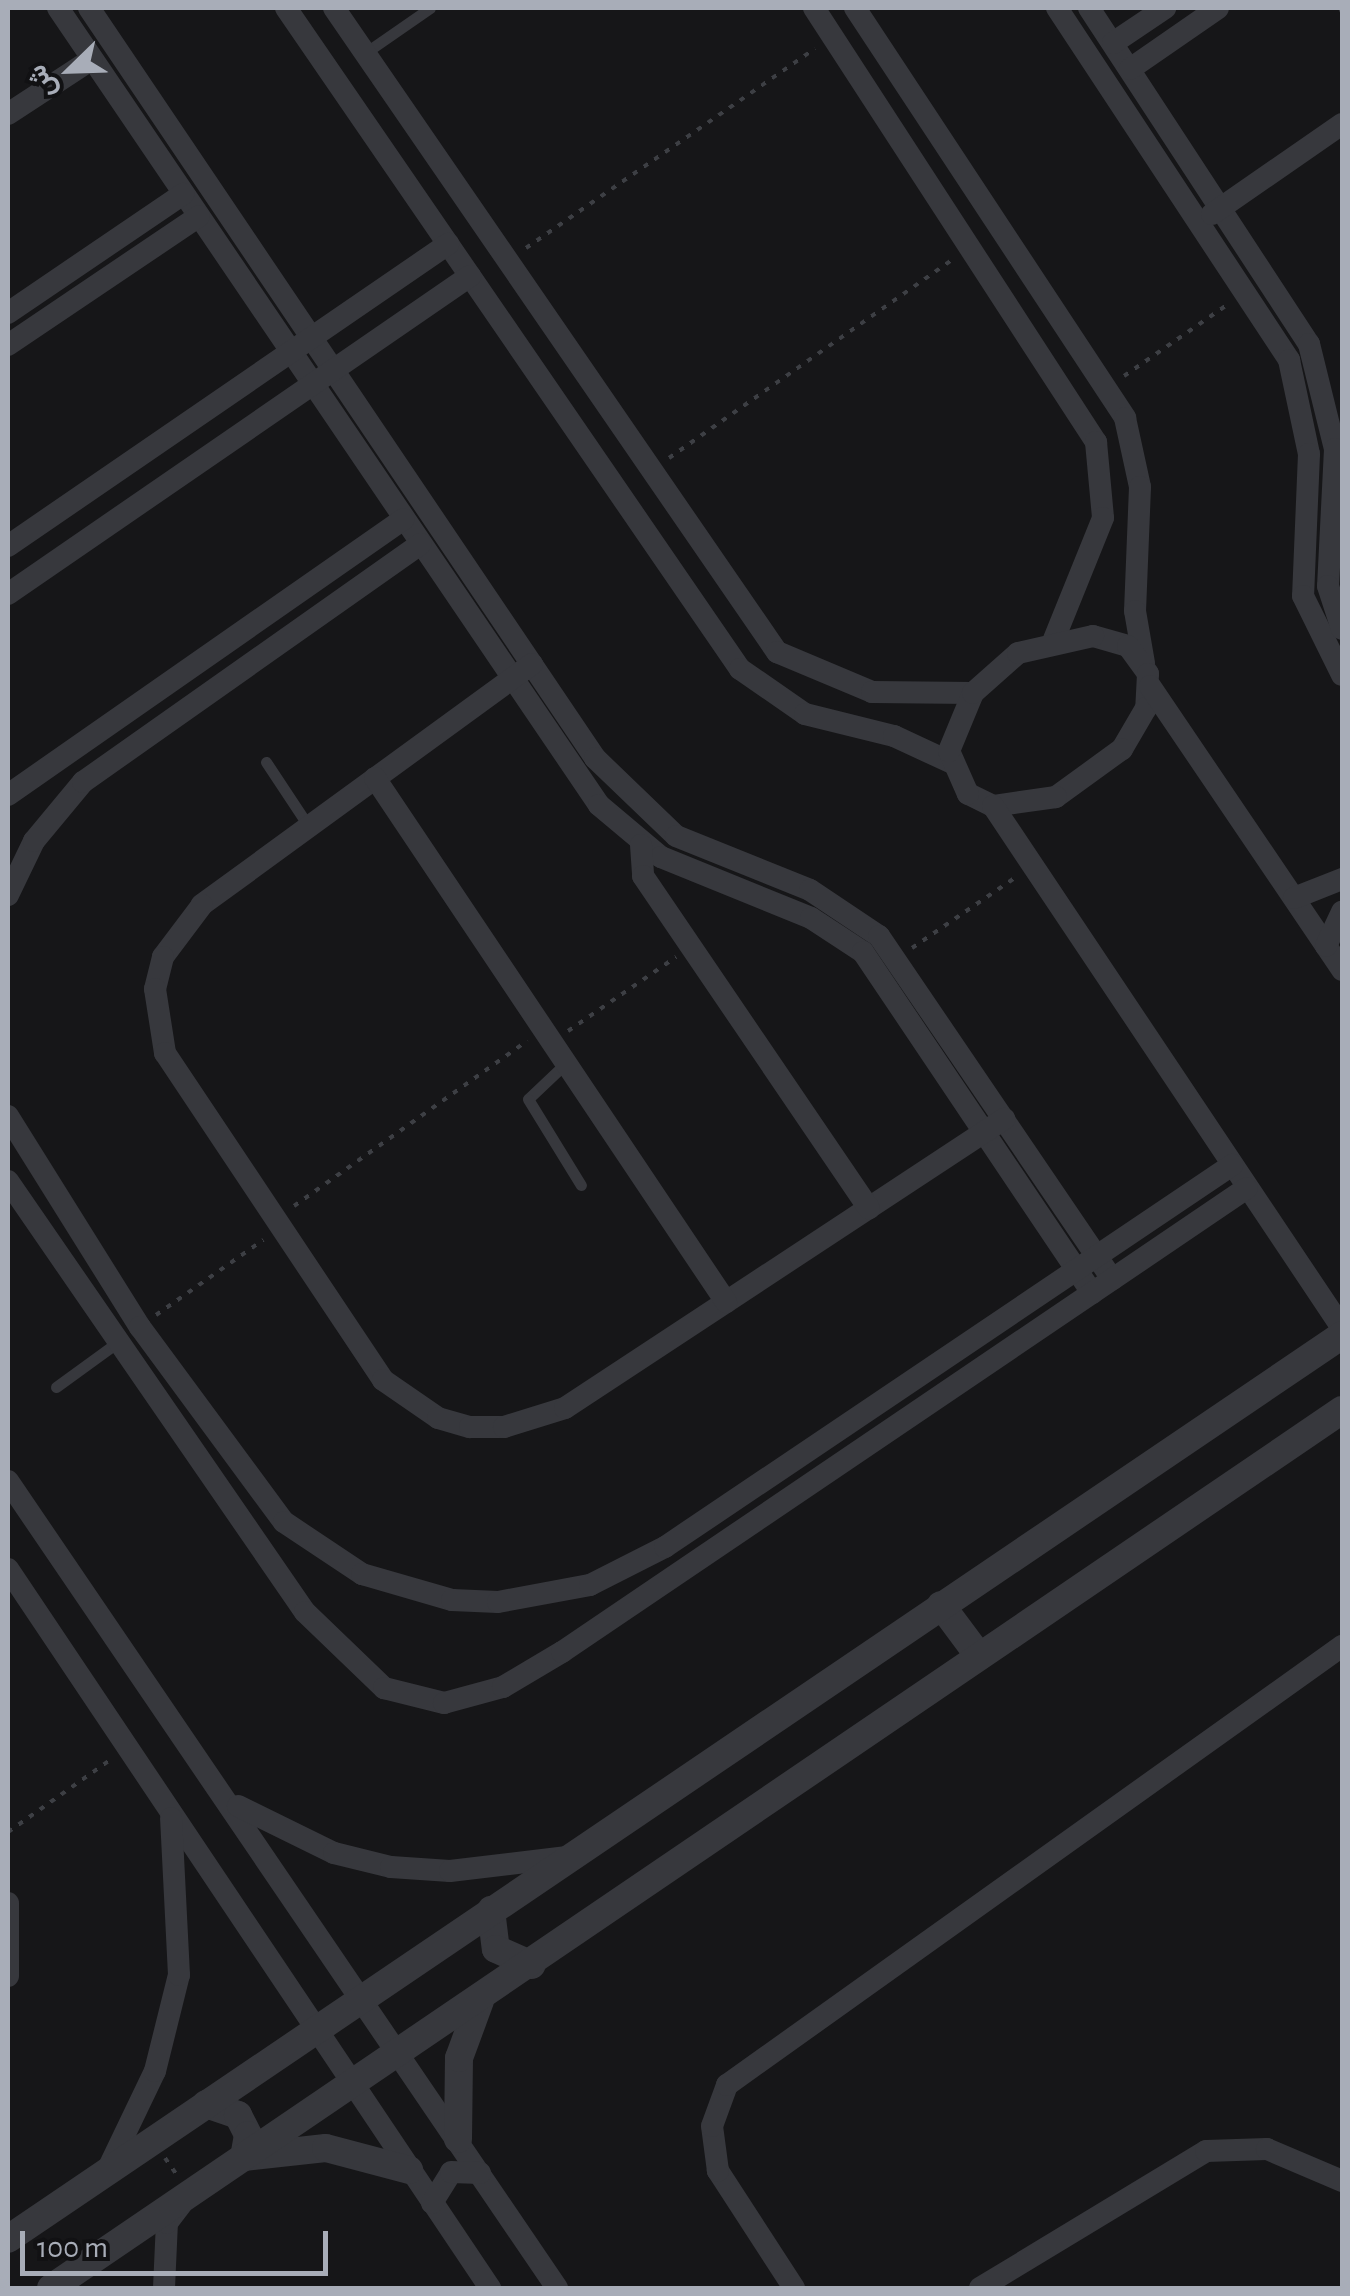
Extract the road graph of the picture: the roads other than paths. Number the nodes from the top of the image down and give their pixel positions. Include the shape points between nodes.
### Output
1 (58, 8) edge
2 (89, 8) edge
3 (286, 8) edge
4 (334, 8) edge
5 (430, 8) edge
6 (814, 8) edge
7 (1057, 8) edge
8 (1089, 8) edge
9 (1166, 8) edge
10 (1218, 8) edge
11 (864, 11) edge
12 (833, 36) junction
13 (1113, 43) junction
14 (365, 53) junction
15 (92, 59) junction
16 (1130, 69) junction
17 (332, 76) junction
18 (8, 114) edge
19 (1342, 124) edge
20 (184, 194) junction
21 (1223, 206) junction
22 (198, 216) junction
23 (1201, 222) junction
24 (448, 244) junction
25 (470, 276) junction
26 (8, 312) edge
27 (312, 338) junction
28 (1309, 344) junction
29 (8, 345) edge
30 (290, 352) junction
31 (333, 369) junction
32 (312, 384) junction
33 (1342, 385) edge
34 (1109, 387) junction
35 (1079, 407) junction
36 (626, 438) junction
37 (594, 459) junction
38 (403, 519) junction
39 (420, 544) junction
40 (8, 546) edge
41 (8, 594) edge
42 (1342, 629) edge
43 (1054, 639) junction
44 (532, 664) junction
45 (1147, 674) junction
46 (1342, 674) edge
47 (512, 679) junction
48 (972, 693) junction
49 (90, 737) junction
50 (266, 762) dead end
51 (950, 762) junction
52 (108, 764) junction
53 (376, 778) junction
54 (8, 795) edge
55 (993, 806) junction
56 (309, 827) junction
57 (641, 845) junction
58 (1342, 878) edge
59 (8, 895) edge
60 (1294, 898) junction
61 (1342, 912) edge
62 (1326, 946) junction
63 (1342, 970) edge
64 (566, 1063) junction
65 (8, 1116) edge
66 (994, 1126) junction
67 (1232, 1165) junction
68 (8, 1181) edge
69 (580, 1185) dead end
70 (1247, 1188) junction
71 (869, 1208) junction
72 (1096, 1256) junction
73 (1076, 1270) junction
74 (1112, 1279) junction
75 (1092, 1293) junction
76 (726, 1302) junction
77 (140, 1326) junction
78 (1342, 1332) edge
79 (118, 1342) junction
80 (56, 1387) dead end
81 (1342, 1410) edge
82 (8, 1481) edge
83 (284, 1522) junction
84 (255, 1542) junction
85 (8, 1569) edge
86 (941, 1605) junction
87 (1342, 1646) edge
88 (979, 1656) junction
89 (228, 1800) junction
90 (170, 1810) junction
91 (570, 1857) junction
92 (8, 1903) edge
93 (491, 1910) junction
94 (532, 1965) junction
95 (8, 1976) edge
96 (363, 1997) junction
97 (480, 2001) junction
98 (315, 2030) junction
99 (402, 2054) junction
100 (354, 2086) junction
101 (206, 2104) junction
102 (458, 2139) junction
103 (244, 2157) junction
104 (409, 2170) junction
105 (107, 2171) junction
106 (480, 2173) junction
107 (1342, 2181) edge
108 (187, 2198) junction
109 (432, 2203) junction
110 (8, 2239) edge
111 (50, 2288) edge
112 (164, 2288) edge
113 (490, 2288) edge
114 (557, 2288) edge
115 (794, 2288) edge
116 (980, 2288) edge

1 - 15 street
2 - 27 street
3 - 17 street
4 - 14 street
5 - 14 lane
6 - 12 street
7 - 23 street
8 - 13 street
9 - 13 street
10 - 16 street
11 - 12 street
11 - 34 street
12 - 35 street
13 - 16 street
14 - 17 street
14 - 36 street
15 - 18 street
15 - 20 street
16 - 21 street
17 - 24 street
19 - 21 street
20 - 22 street
20 - 26 street
21 - 23 street
21 - 28 street
22 - 29 street
22 - 30 street
23 - 46 street via 1248,291 1300,390 1309,454 1303,596
24 - 25 street
24 - 27 street
25 - 31 street
25 - 37 street
27 - 30 street
27 - 31 street
28 - 33 street
28 - 42 street via 1335,449 1328,586
30 - 32 street
30 - 40 street
31 - 32 street
31 - 44 street
32 - 38 street
32 - 41 street
34 - 35 street
34 - 45 street via 1140,488 1135,612
35 - 43 street via 1096,442 1104,518
36 - 37 street
36 - 48 street via 755,627 791,662 872,692
37 - 51 street via 757,686 805,714 894,736
38 - 39 street
38 - 49 street
39 - 47 street
39 - 52 street
43 - 45 street via 1105,636
43 - 48 street via 1001,664
44 - 47 street
44 - 66 street via 648,816 711,856 835,902 897,957
45 - 55 street via 1137,728 1094,776 1056,796
45 - 60 street
47 - 53 street
47 - 57 street via 599,804
48 - 51 street
49 - 52 street
49 - 54 street
50 - 56 lane
51 - 55 street via 968,794
52 - 59 street via 56,810
53 - 56 street
53 - 64 street
55 - 67 street
56 - 76 street via 179,928 155,989 165,1053 383,1380 438,1418 504,1427 565,1408
57 - 66 street via 810,918 863,952
57 - 71 street via 638,868
58 - 60 street
60 - 62 street
61 - 62 street
62 - 63 street
64 - 69 lane via 528,1099
64 - 76 street
65 - 77 street
66 - 71 street
66 - 72 street
66 - 73 street
67 - 70 street
67 - 72 street
68 - 79 street
70 - 74 street
70 - 78 street
71 - 76 street
72 - 73 street
72 - 74 street
73 - 75 street
73 - 83 street via 665,1547 590,1585 498,1602 436,1597 362,1574
74 - 75 street
75 - 84 street via 562,1652 474,1699 428,1702 384,1688 330,1642
77 - 79 street
77 - 83 street
78 - 86 street
79 - 80 lane
79 - 84 street
81 - 88 street
82 - 89 street
83 - 84 street
85 - 90 street
86 - 88 street
86 - 91 street
87 - 115 street via 728,2084 712,2126 718,2171
88 - 94 street
89 - 91 street via 279,1831 391,1867 450,1872
89 - 96 street
90 - 98 street
90 - 105 street via 179,1975 155,2071
91 - 93 street
92 - 95 street
93 - 94 street via 496,1949
93 - 96 street
94 - 97 street
96 - 98 street
96 - 99 street
97 - 99 street
97 - 102 street via 457,2068
98 - 100 street
98 - 101 street
99 - 100 street
99 - 102 street
100 - 103 street
100 - 104 street
101 - 103 street via 238,2115 248,2135
101 - 105 street
102 - 106 street
103 - 104 street via 326,2148
103 - 108 street
104 - 109 street
105 - 110 street
106 - 109 street via 451,2172
106 - 114 street
107 - 116 street via 1267,2149 1206,2151
108 - 111 street
108 - 112 street via 166,2223
109 - 113 street

